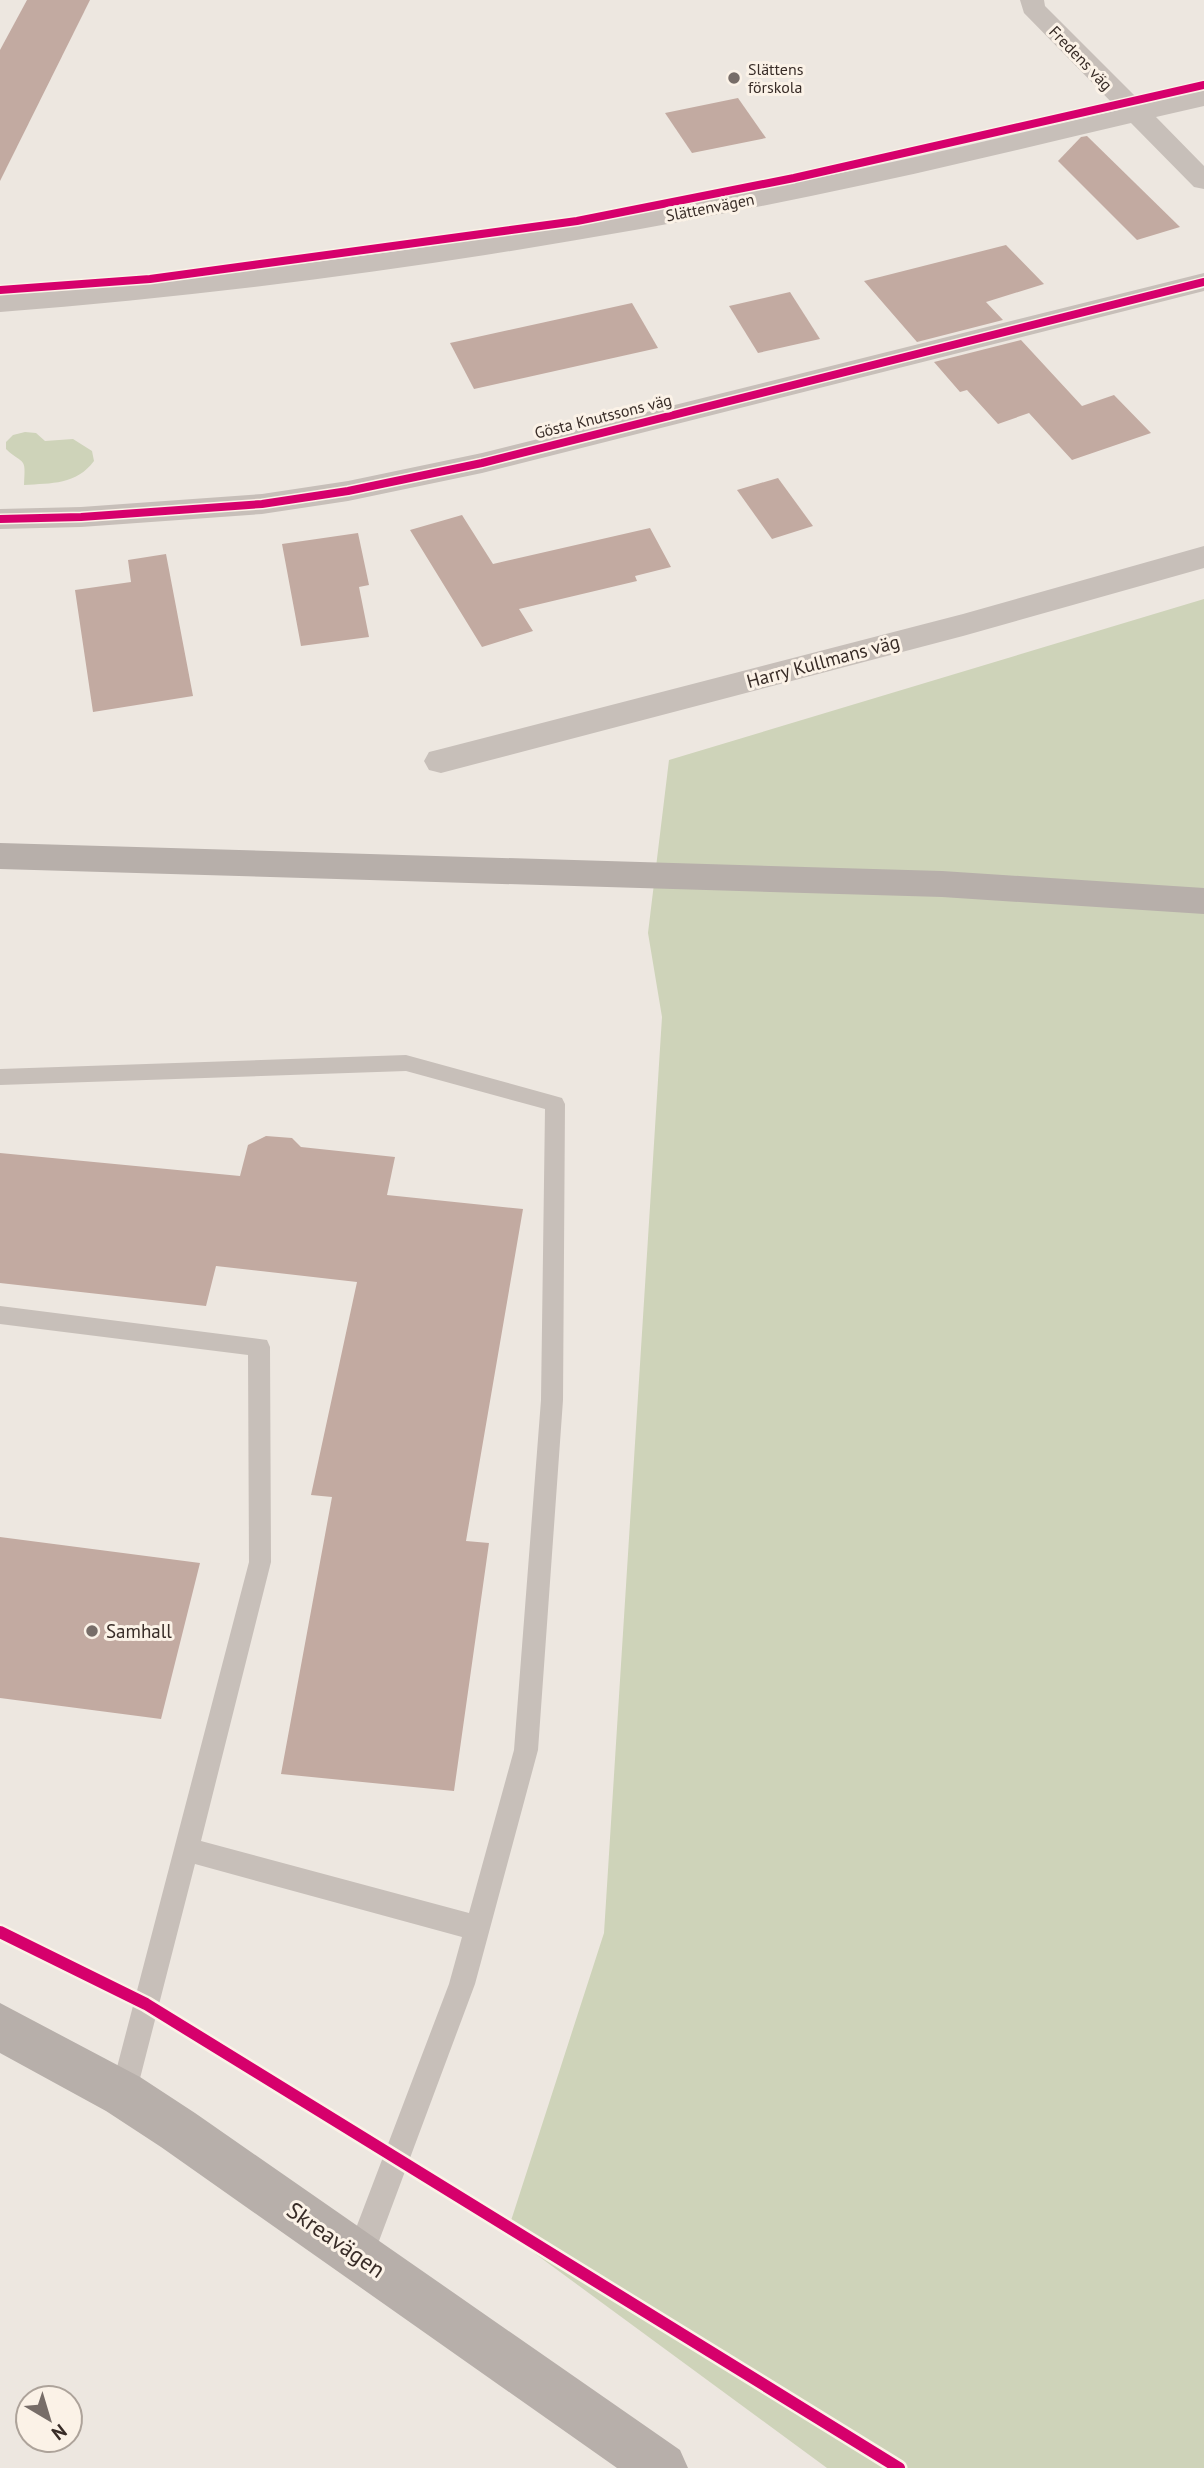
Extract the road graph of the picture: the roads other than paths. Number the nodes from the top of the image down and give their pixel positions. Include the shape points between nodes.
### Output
1 (1032, 0) edge
2 (1204, 98) edge
3 (1135, 114) junction
4 (1204, 181) edge
5 (1204, 282) edge
6 (0, 303) edge
7 (0, 519) edge
8 (1204, 557) edge
9 (441, 761) dead end
10 (0, 856) edge
11 (1204, 901) edge
12 (0, 1077) edge
13 (0, 1315) edge
14 (186, 1849) junction
15 (477, 1928) junction
16 (0, 2027) edge
17 (123, 2094) junction
18 (359, 2257) junction
19 (662, 2468) edge

1 - 3 street, Fredens väg via 1033,8
2 - 3 street, Slättenvägen
3 - 4 street
3 - 6 street, Slättenvägen via 757,199 618,224 230,282
5 - 7 street, Gösta Knutssons väg via 482,463 348,491 262,504
8 - 9 street, Harry Kullmans väg
10 - 11 main road via 942,884
12 - 15 lane via 406,1063 555,1104 552,1400 526,1750
13 - 14 lane via 259,1347 260,1562
14 - 15 lane
14 - 17 lane
15 - 18 lane via 462,1984
16 - 17 main road, Skreavägen
17 - 18 main road, Skreavägen
18 - 19 main road, Skreavägen

